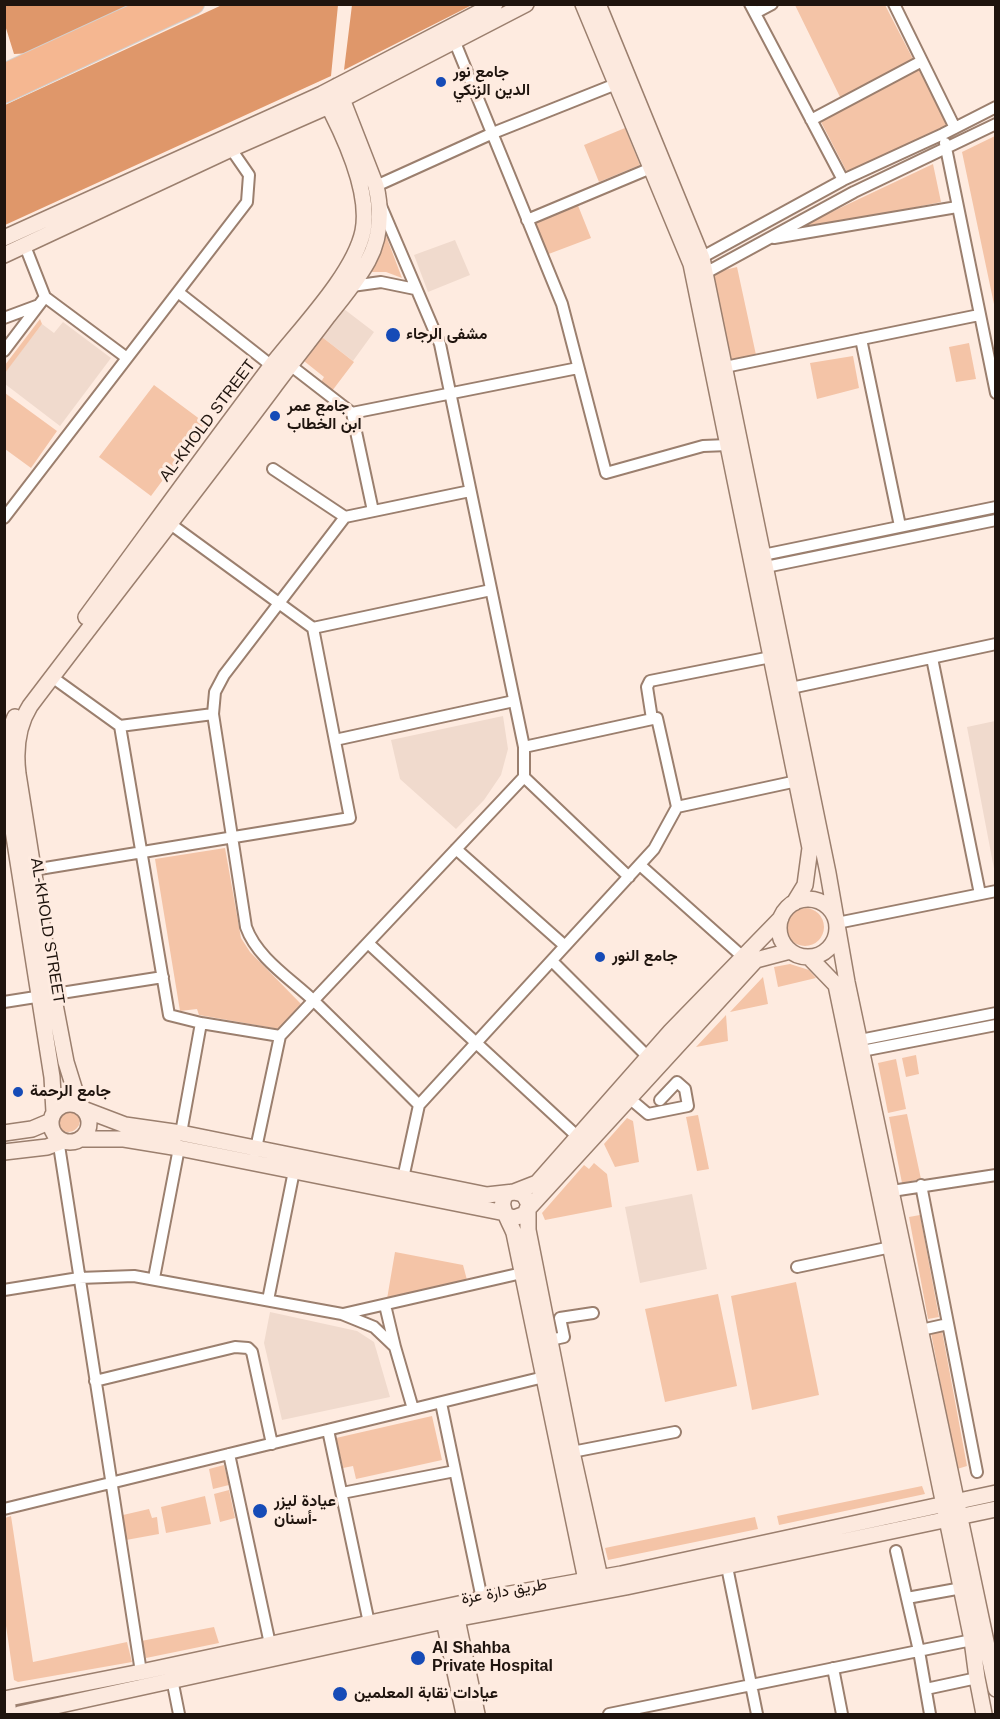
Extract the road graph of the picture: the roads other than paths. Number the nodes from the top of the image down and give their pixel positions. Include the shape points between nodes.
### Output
1 (156, 4) edge
2 (194, 4) edge
3 (495, 4) edge
4 (526, 4) edge
5 (584, 4) edge
6 (598, 4) edge
7 (772, 4) edge
8 (894, 4) edge
9 (752, 9) edge
10 (454, 40) junction
11 (922, 61) junction
12 (4, 74) edge
13 (616, 84) junction
14 (4, 93) edge
15 (333, 96) junction
16 (996, 107) edge
17 (811, 120) junction
18 (996, 124) edge
19 (955, 128) junction
20 (493, 133) junction
21 (943, 134) junction
22 (946, 148) junction
23 (231, 149) junction
24 (651, 168) junction
25 (843, 180) junction
26 (376, 186) junction
27 (380, 204) junction
28 (957, 207) junction
29 (527, 220) junction
30 (4, 238) edge
31 (766, 240) junction
32 (25, 246) junction
33 (4, 255) edge
34 (698, 268) junction
35 (415, 289) junction
36 (343, 290) junction
37 (178, 292) junction
38 (42, 301) junction
39 (979, 315) junction
40 (4, 318) edge
41 (861, 339) junction
42 (4, 351) edge
43 (127, 358) junction
44 (290, 365) junction
45 (272, 366) junction
46 (725, 367) junction
47 (579, 368) junction
48 (450, 393) junction
49 (996, 393) edge
50 (352, 413) junction
51 (728, 446) junction
52 (273, 469) dead end
53 (470, 491) junction
54 (996, 507) edge
55 (373, 512) junction
56 (345, 517) junction
57 (4, 518) edge
58 (165, 520) junction
59 (996, 520) edge
60 (900, 526) junction
61 (758, 562) junction
62 (491, 590) junction
63 (278, 603) junction
64 (313, 628) junction
65 (996, 644) edge
66 (774, 648) junction
67 (932, 658) junction
68 (52, 676) junction
69 (790, 688) junction
70 (514, 701) junction
71 (213, 714) junction
72 (652, 719) junction
73 (120, 726) junction
74 (335, 740) junction
75 (524, 747) junction
76 (4, 754) edge
77 (524, 777) junction
78 (796, 782) junction
79 (677, 807) junction
80 (231, 838) junction
81 (456, 849) junction
82 (141, 852) junction
83 (640, 865) junction
84 (26, 871) junction
85 (629, 877) junction
86 (996, 891) edge
87 (980, 894) junction
88 (794, 903) junction
89 (781, 918) junction
90 (837, 923) junction
91 (368, 943) junction
92 (565, 946) junction
93 (790, 951) junction
94 (743, 957) junction
95 (808, 957) junction
96 (552, 961) junction
97 (163, 977) junction
98 (46, 995) junction
99 (314, 1000) junction
100 (4, 1002) edge
101 (996, 1013) edge
102 (201, 1023) junction
103 (996, 1024) edge
104 (280, 1036) junction
105 (476, 1043) junction
106 (861, 1046) junction
107 (646, 1067) junction
108 (629, 1098) junction
109 (660, 1100) dead end
110 (419, 1105) junction
111 (81, 1108) junction
112 (52, 1116) junction
113 (4, 1133) edge
114 (578, 1137) junction
115 (80, 1139) junction
116 (180, 1140) junction
117 (60, 1141) junction
118 (4, 1152) edge
119 (255, 1155) junction
120 (294, 1171) junction
121 (996, 1175) edge
122 (401, 1185) junction
123 (921, 1185) junction
124 (892, 1191) junction
125 (514, 1192) junction
126 (528, 1209) junction
127 (506, 1215) junction
128 (891, 1247) junction
129 (797, 1267) dead end
130 (522, 1273) junction
131 (79, 1278) junction
132 (154, 1278) junction
133 (4, 1290) edge
134 (268, 1300) junction
135 (385, 1305) junction
136 (593, 1313) dead end
137 (342, 1314) junction
138 (948, 1324) junction
139 (921, 1330) junction
140 (550, 1340) junction
141 (395, 1347) junction
142 (544, 1377) junction
143 (95, 1381) junction
144 (441, 1402) junction
145 (413, 1409) junction
146 (328, 1430) junction
147 (675, 1432) dead end
148 (272, 1444) junction
149 (572, 1452) junction
150 (230, 1454) junction
151 (455, 1471) junction
152 (977, 1472) dead end
153 (112, 1483) junction
154 (342, 1493) junction
155 (996, 1493) edge
156 (951, 1502) junction
157 (4, 1509) edge
158 (996, 1509) edge
159 (954, 1518) junction
160 (896, 1551) dead end
161 (727, 1567) junction
162 (593, 1579) junction
163 (624, 1581) junction
164 (962, 1588) junction
165 (907, 1598) junction
166 (483, 1599) junction
167 (451, 1620) junction
168 (369, 1623) junction
169 (270, 1644) junction
170 (988, 1647) edge
171 (919, 1651) junction
172 (833, 1668) junction
173 (141, 1672) junction
174 (171, 1673) junction
175 (976, 1678) junction
176 (751, 1685) junction
177 (926, 1689) junction
178 (996, 1689) edge
179 (4, 1699) edge
180 (667, 1702) junction
181 (8, 1714) edge
182 (20, 1714) edge
183 (179, 1714) edge
184 (464, 1714) edge
185 (477, 1714) edge
186 (609, 1714) edge
187 (670, 1714) edge
188 (756, 1714) edge
189 (842, 1714) edge
190 (930, 1714) edge
191 (984, 1714) edge

1 - 12 highway
2 - 14 highway
3 - 15 street
4 - 10 street
5 - 13 street
6 - 34 street
7 - 9 street
8 - 11 street
9 - 17 street
10 - 15 street
10 - 20 street
11 - 17 street
11 - 19 street
13 - 20 street
13 - 24 street
15 - 23 street
15 - 26 street
15 - 30 street
15 - 36 street, AL-KHOLD STREET via 356,172 364,215 363,230
16 - 19 street
17 - 25 street
18 - 22 street
19 - 21 street
20 - 26 street
20 - 29 street
21 - 22 street
21 - 25 street
22 - 28 street
22 - 31 street
23 - 32 street
23 - 37 street via 249,175 248,202
24 - 29 street
24 - 34 street
25 - 34 street
26 - 27 street
27 - 35 street
27 - 36 street via 378,235 368,260
28 - 31 street
28 - 39 street
29 - 47 street via 562,304
31 - 34 street
32 - 33 street
32 - 38 street
34 - 46 street
34 - 51 street
35 - 36 street via 381,282
35 - 48 street via 440,344
36 - 44 street
36 - 45 street, AL-KHOLD STREET
37 - 43 street
37 - 45 street
38 - 40 street
38 - 42 street
38 - 43 street
39 - 41 street
39 - 49 street
41 - 46 street
41 - 60 street
43 - 57 street
44 - 50 street
44 - 58 street
45 - 58 street, AL-KHOLD STREET
46 - 61 street
47 - 48 street
47 - 51 street via 606,473 703,447
48 - 50 street
48 - 53 street
50 - 55 street
51 - 61 street
52 - 56 street
53 - 55 street
53 - 62 street
54 - 60 street
55 - 56 street
56 - 63 street
58 - 63 street
58 - 68 street
58 - 76 street, AL-KHOLD STREET via 21,704
59 - 61 street
60 - 61 street
61 - 66 street
62 - 64 street
62 - 70 street
63 - 64 street
63 - 71 street via 224,675 214,693
64 - 74 street
65 - 67 street
66 - 69 street
66 - 72 street via 650,681 647,687
66 - 78 street
67 - 69 street
67 - 87 street
68 - 73 street
68 - 84 street via 25,715 17,741
69 - 90 street
70 - 74 street
70 - 75 street
71 - 73 street
71 - 80 street
72 - 75 street
72 - 79 street via 657,718
73 - 82 street
74 - 80 street via 350,818
75 - 77 street
76 - 84 street, AL-KHOLD STREET via 7,792
77 - 81 street
77 - 85 street
78 - 79 street
78 - 88 street via 810,848 805,885
79 - 83 street via 654,849
80 - 82 street
80 - 99 street via 250,937
81 - 91 street
81 - 92 street
82 - 84 street
82 - 97 street
83 - 85 street
83 - 94 street
84 - 98 street
85 - 92 street
86 - 87 street
87 - 90 street
88 - 89 street
88 - 90 street via 802,899 821,902 829,907
89 - 93 street via 780,936
89 - 94 street
90 - 95 street via 834,943 819,955
90 - 106 street
91 - 99 street
91 - 105 street
92 - 96 street
93 - 95 street
93 - 107 street via 756,960
94 - 107 street
95 - 128 street via 836,985
96 - 105 street
96 - 107 street
97 - 98 street
97 - 102 street via 169,1015
98 - 100 street
98 - 111 street
98 - 112 street, AL-KHOLD STREET
99 - 104 street
99 - 110 street
101 - 106 street
102 - 104 street
102 - 116 street
103 - 106 street
104 - 119 street
105 - 110 street
105 - 114 street
106 - 124 street
107 - 108 street
107 - 114 street
108 - 109 street via 648,1114 688,1106 685,1089 677,1082
108 - 126 street
110 - 122 street
111 - 112 street via 66,1104
111 - 115 street via 89,1125
111 - 116 street
112 - 113 street via 32,1129
112 - 117 street via 53,1133
114 - 125 street via 537,1183
115 - 116 street
115 - 117 street
116 - 119 street
116 - 132 street
117 - 118 street
117 - 131 street
119 - 120 street
119 - 122 street
120 - 122 street
120 - 134 street
121 - 123 street
122 - 125 street via 487,1195
122 - 127 street
123 - 124 street
123 - 138 street
124 - 139 street
125 - 126 street via 524,1195
125 - 127 street via 505,1197 502,1208
126 - 127 street via 520,1218
126 - 140 street via 528,1230
127 - 130 street
128 - 129 street
128 - 156 street
130 - 135 street
130 - 142 street
131 - 132 street
131 - 133 street
131 - 143 street
132 - 134 street
134 - 137 street
135 - 137 street
135 - 141 street
136 - 140 street via 561,1318 564,1337
137 - 141 street via 374,1327
138 - 139 street
138 - 152 street
139 - 156 street
140 - 149 street
141 - 145 street
142 - 144 street
142 - 162 street
143 - 148 street via 235,1347 248,1348
143 - 153 street
144 - 145 street
144 - 151 street
145 - 146 street
146 - 148 street
146 - 154 street
147 - 149 street
148 - 150 street
149 - 162 street
150 - 153 street
150 - 169 street
151 - 154 street
151 - 166 street
153 - 157 street
153 - 173 street
154 - 168 street
155 - 156 street
156 - 159 street
156 - 163 street
158 - 159 street, طريق دارة عزة
159 - 161 street, طريق دارة عزة
159 - 164 street
159 - 170 street
160 - 165 street
161 - 163 street, طريق دارة عزة
161 - 176 street
162 - 163 street
162 - 166 street
163 - 167 street, طريق دارة عزة
164 - 165 street
164 - 170 street
165 - 171 street
166 - 168 street
167 - 174 street, طريق دارة عزة
167 - 184 street
167 - 185 street
168 - 169 street
169 - 174 street
170 - 171 street
170 - 175 street
170 - 178 street
171 - 172 street
171 - 177 street
172 - 176 street
172 - 189 street
173 - 174 street
173 - 179 street
174 - 182 street, طريق دارة عزة
174 - 183 street
175 - 177 street
175 - 191 street
176 - 180 street
176 - 188 street
177 - 190 street
179 - 181 street
180 - 186 street
180 - 187 street

